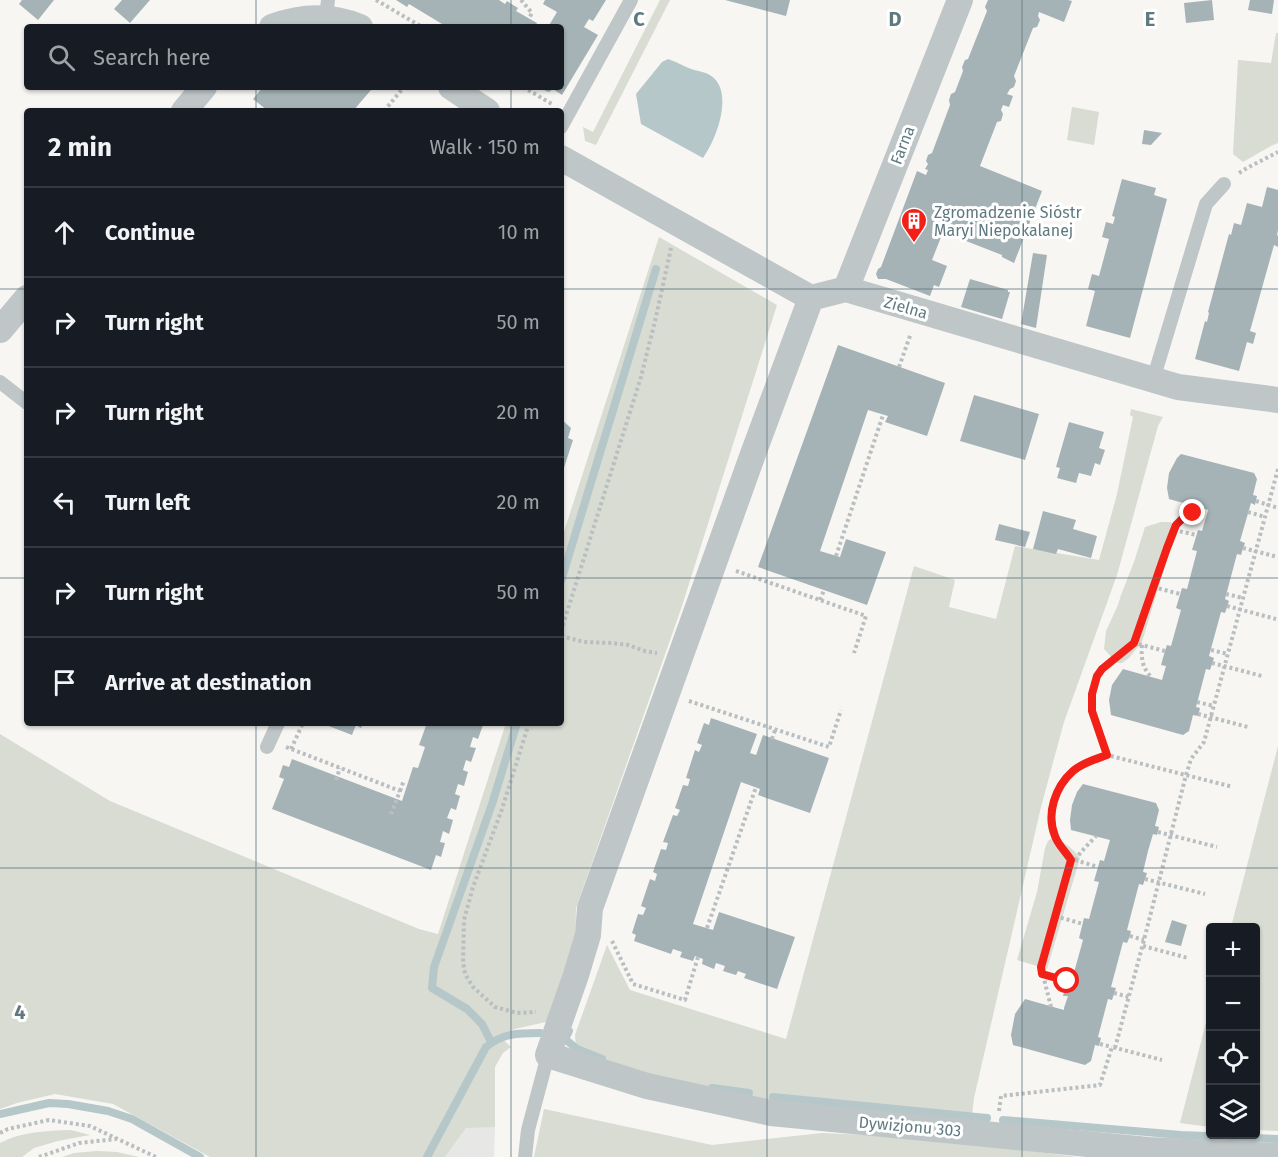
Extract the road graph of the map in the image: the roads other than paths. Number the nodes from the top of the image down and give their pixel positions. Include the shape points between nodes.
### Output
1 (631, 0) edge
2 (960, 0) edge
3 (327, 9) edge
4 (281, 24) edge
5 (352, 24) edge
6 (202, 90) edge
7 (455, 90) edge
8 (186, 108) edge
9 (482, 108) edge
10 (564, 122) edge
11 (564, 160) edge
12 (1224, 184) road end
13 (846, 290) junction
14 (812, 298) junction
15 (1153, 380) junction
16 (0, 382) edge
17 (1278, 400) edge
18 (24, 401) edge
19 (277, 726) edge
20 (267, 747) dead end
21 (548, 1055) junction
22 (1278, 1156) edge
23 (525, 1157) edge

1 - 10 lane
2 - 13 street, Farna
3 - 4 street
3 - 5 street
6 - 8 street
7 - 9 street
11 - 14 street
12 - 15 lane via 1206,204
13 - 14 street, Zielna
13 - 15 street, Zielna
14 - 21 street via 590,909 588,935
15 - 17 street, Zielna
16 - 18 lane
19 - 20 lane
21 - 22 street, Dywizjonu 303 via 647,1086 771,1113 1148,1150
21 - 23 lane via 528,1130

